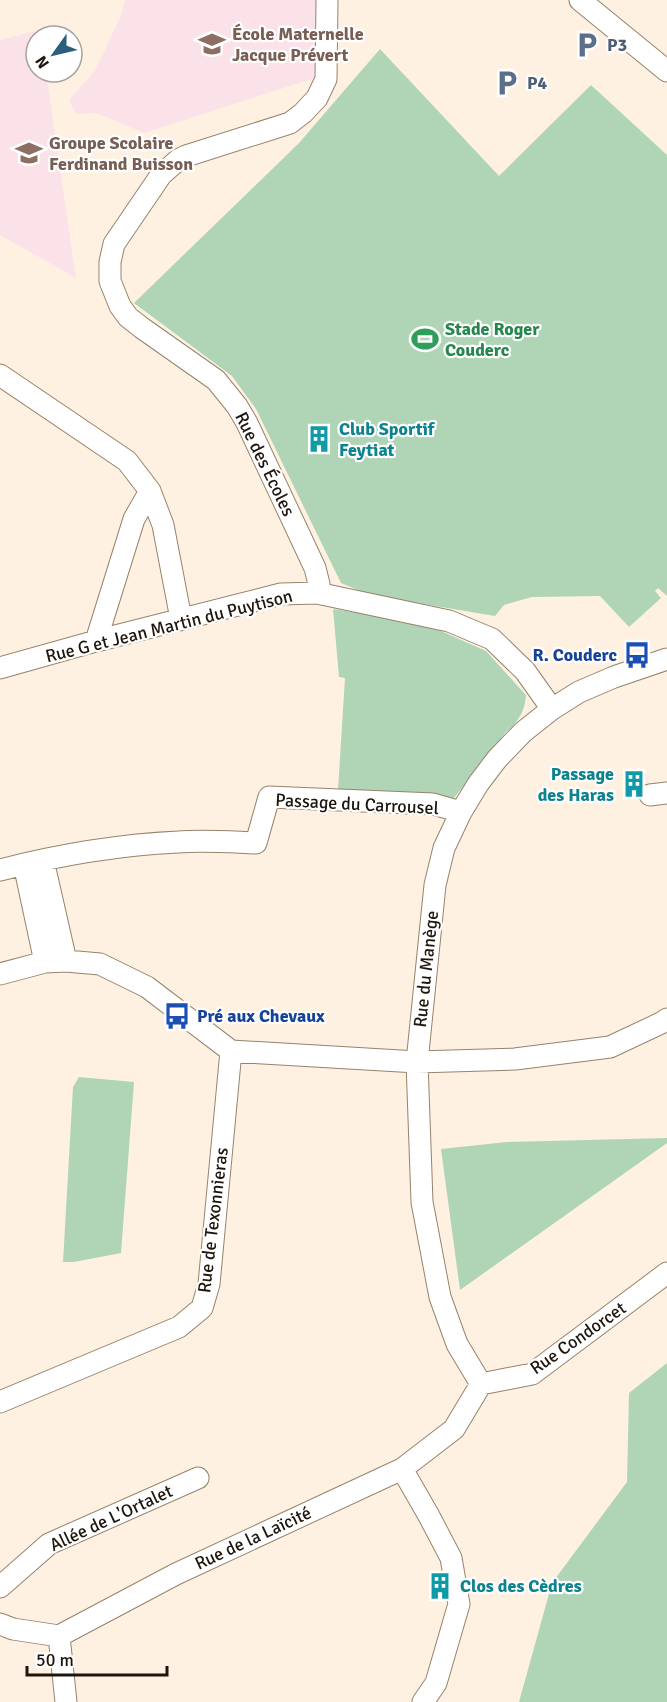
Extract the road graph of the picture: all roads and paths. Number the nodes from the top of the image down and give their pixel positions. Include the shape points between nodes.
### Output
1 (327, 0) edge
2 (580, 0) edge
3 (667, 71) edge
4 (0, 375) edge
5 (150, 491) junction
6 (317, 592) junction
7 (181, 619) junction
8 (96, 641) junction
9 (667, 658) edge
10 (0, 668) edge
11 (552, 709) junction
12 (461, 812) junction
13 (33, 862) junction
14 (0, 870) edge
15 (66, 961) junction
16 (45, 962) junction
17 (0, 974) edge
18 (667, 1019) edge
19 (231, 1052) junction
20 (417, 1062) junction
21 (667, 1273) edge
22 (481, 1384) junction
23 (0, 1402) edge
24 (402, 1469) junction
25 (198, 1478) dead end
26 (0, 1587) edge
27 (0, 1624) edge
28 (59, 1636) junction
29 (66, 1702) edge
30 (423, 1702) edge

1 - 6 street, Rue des Écoles via 326,79 317,98 290,123 177,160 161,175 114,244 110,262 110,281 128,317 216,380 237,406 315,568
2 - 3 street
4 - 5 street via 127,461
5 - 7 street via 163,525
5 - 8 street via 134,519
6 - 7 street, Rue G et Jean Martin du Puytison via 281,594
6 - 11 street, Rue G et Jean Martin du Puytison via 449,621 492,639 525,671
7 - 8 street, Rue G et Jean Martin du Puytison
8 - 10 street, Rue G et Jean Martin du Puytison
9 - 11 street, Rue du Manège via 579,692
11 - 12 street, Rue du Manège via 497,759
12 - 13 street, Passage du Carrousel via 433,804 269,796 256,843 180,842
12 - 20 street, Rue du Manège via 444,848 435,885
13 - 14 street, Passage du Carrousel
13 - 15 street
13 - 16 street
15 - 16 street
15 - 19 street via 100,964 147,987
16 - 17 street
18 - 20 street via 609,1047 515,1059
19 - 20 street
19 - 23 street, Rue de Texonnieras via 209,1284 202,1308 179,1327
20 - 22 street, Rue du Manège via 422,1202 440,1297 457,1344
21 - 22 street, Rue Condorcet via 532,1374
22 - 24 street, Rue de la Laïcité via 454,1430
24 - 28 street, Rue de la Laïcité via 176,1574
24 - 30 street via 451,1558 459,1604 436,1683
25 - 26 street, Allée de L'Ortalet via 49,1544
27 - 28 street
28 - 29 street

